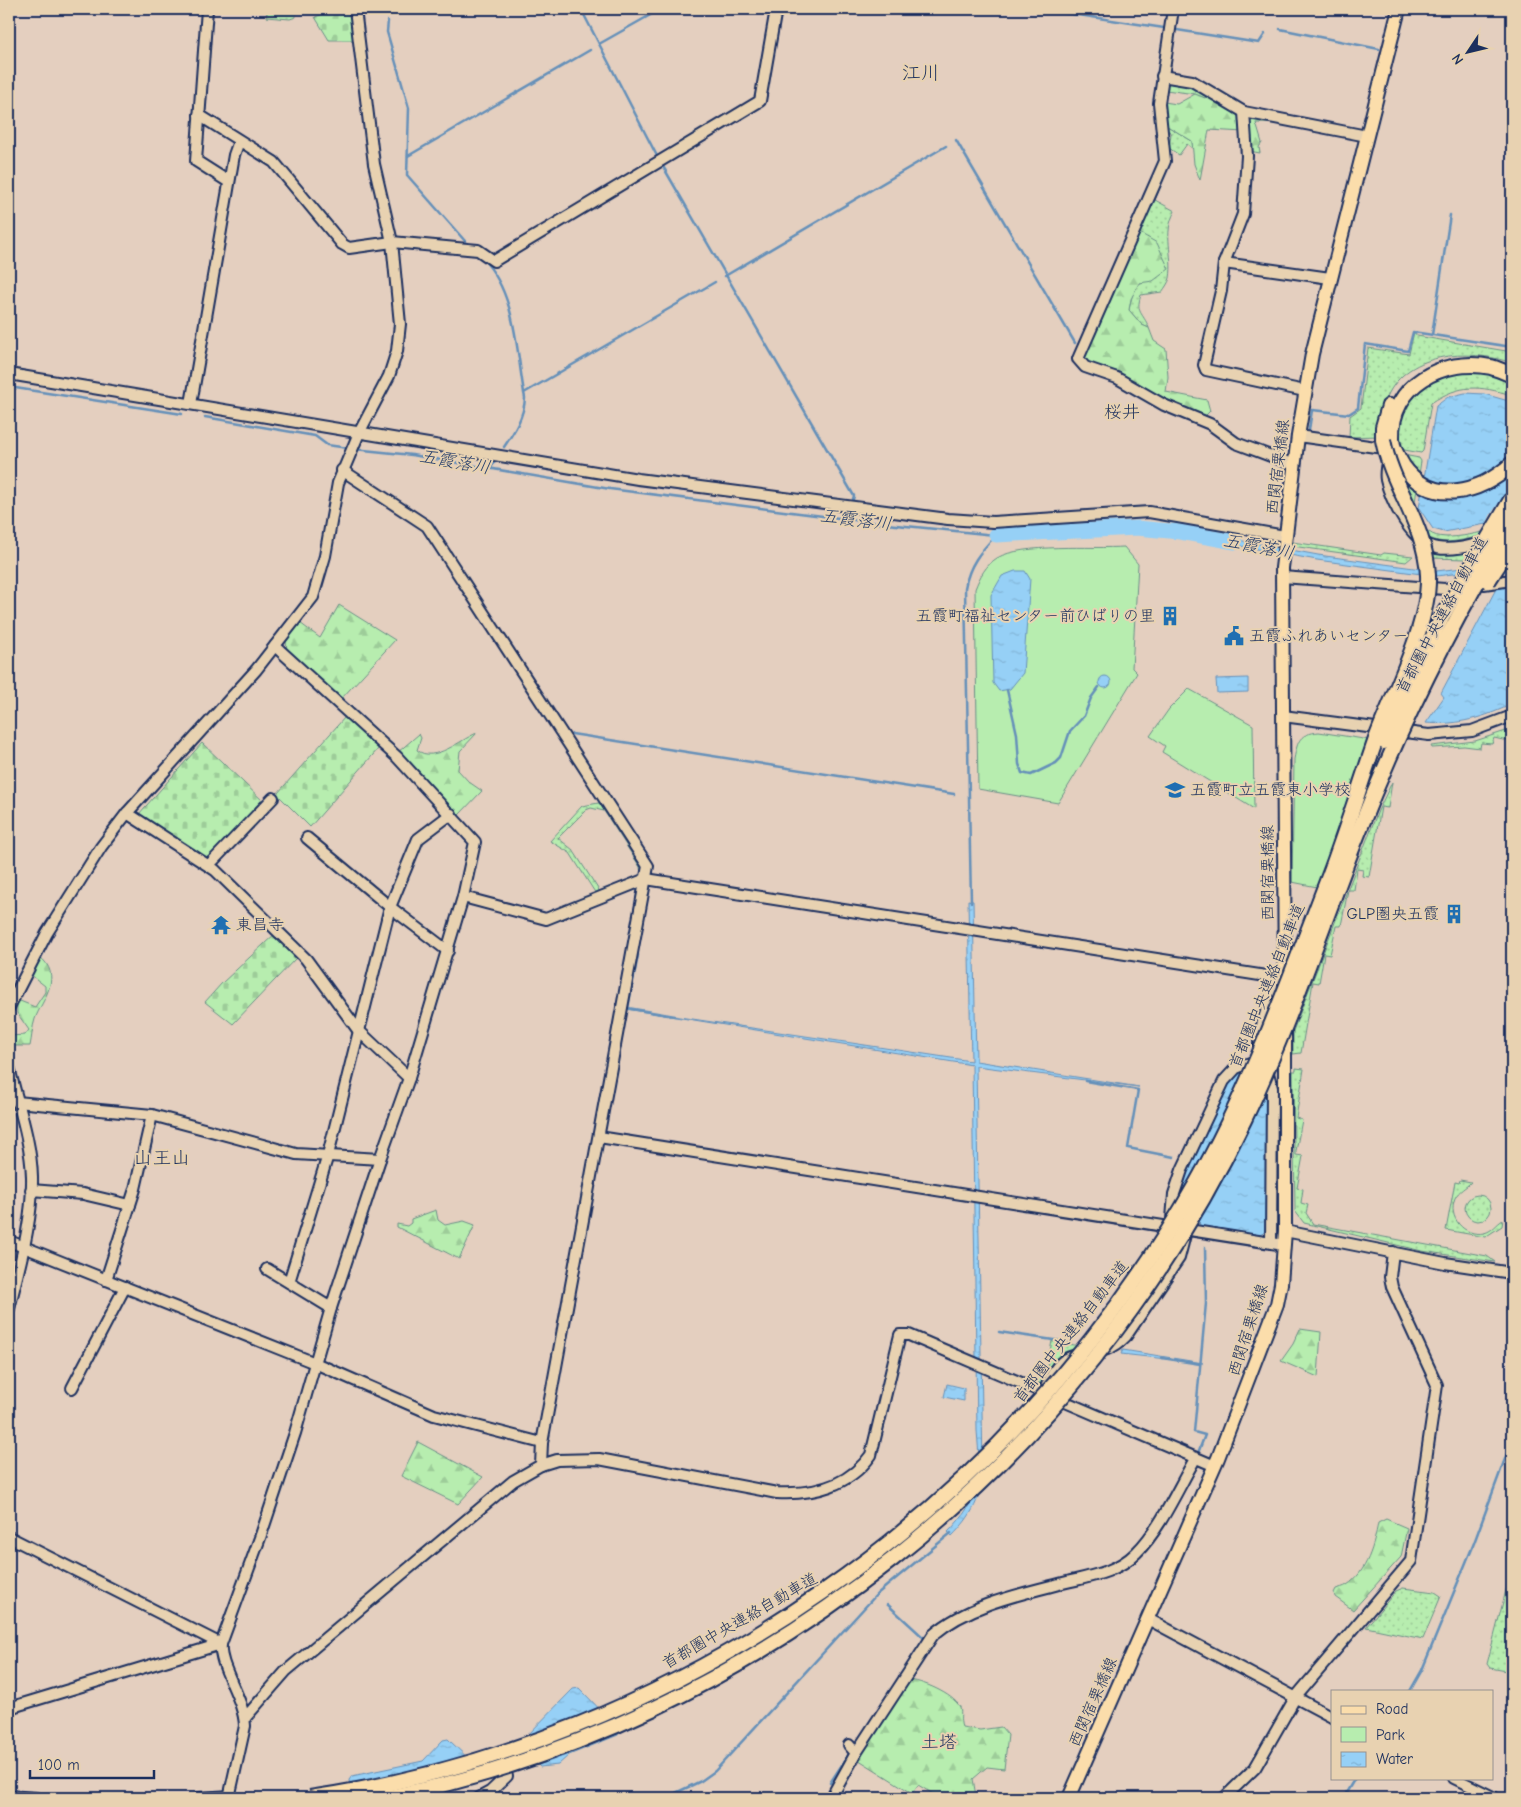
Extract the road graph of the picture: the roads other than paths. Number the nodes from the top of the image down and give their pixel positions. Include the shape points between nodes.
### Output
1 (207, 9) edge
2 (354, 9) edge
3 (776, 9) edge
4 (1174, 9) edge
5 (1399, 9) edge
6 (1162, 76) junction
7 (1244, 112) junction
8 (199, 115) junction
9 (1367, 136) junction
10 (239, 140) junction
11 (229, 182) junction
12 (392, 242) junction
13 (1224, 263) junction
14 (1330, 278) junction
15 (1512, 367) edge
16 (9, 374) edge
17 (1512, 375) edge
18 (1305, 391) junction
19 (191, 404) junction
20 (358, 436) junction
21 (1298, 436) junction
22 (1387, 439) junction
23 (1512, 464) edge
24 (1295, 465) junction
25 (342, 470) junction
26 (1512, 498) edge
27 (1512, 522) edge
28 (1285, 538) junction
29 (1512, 538) edge
30 (1512, 544) edge
31 (1282, 577) junction
32 (1512, 580) edge
33 (275, 646) junction
34 (1434, 664) junction
35 (1283, 716) junction
36 (1512, 716) edge
37 (273, 798) dead end
38 (127, 813) junction
39 (451, 814) junction
40 (307, 838) dead end
41 (1339, 849) junction
42 (209, 865) junction
43 (646, 880) junction
44 (463, 897) junction
45 (390, 907) junction
46 (448, 951) junction
47 (1279, 978) junction
48 (9, 1007) edge
49 (358, 1030) junction
50 (1262, 1058) junction
51 (9, 1067) edge
52 (410, 1078) junction
53 (17, 1102) junction
54 (152, 1115) junction
55 (599, 1137) junction
56 (328, 1155) junction
57 (380, 1159) junction
58 (31, 1190) junction
59 (130, 1205) junction
60 (1172, 1228) junction
61 (1186, 1230) junction
62 (1285, 1231) junction
63 (9, 1241) edge
64 (1271, 1243) junction
65 (1284, 1245) junction
66 (23, 1248) junction
67 (1393, 1252) junction
68 (267, 1269) dead end
69 (1512, 1273) edge
70 (106, 1280) junction
71 (289, 1282) junction
72 (125, 1287) junction
73 (331, 1308) junction
74 (9, 1310) edge
75 (315, 1363) junction
76 (72, 1388) dead end
77 (1043, 1394) junction
78 (542, 1443) junction
79 (1195, 1459) junction
80 (541, 1465) junction
81 (1215, 1466) junction
82 (9, 1538) edge
83 (1148, 1618) junction
84 (221, 1644) junction
85 (1295, 1698) junction
86 (9, 1708) edge
87 (1331, 1716) edge
88 (245, 1718) junction
89 (506, 1776) dead end
90 (1458, 1780) edge
91 (9, 1796) edge
92 (230, 1797) edge
93 (36, 1798) edge
94 (199, 1798) edge
95 (310, 1798) edge
96 (385, 1798) edge
97 (479, 1798) edge
98 (831, 1798) edge
99 (1069, 1798) edge
100 (1224, 1798) edge
101 (1495, 1798) edge

1 - 8 street
2 - 12 street via 374,164
3 - 12 street via 760,101 494,261 478,250
4 - 6 street
5 - 9 main road, 西関宿栗橋線
6 - 7 street via 1192,81
6 - 24 street via 1160,134 1165,161 1078,359 1085,367 1117,378 1164,405 1210,424 1236,443
7 - 9 street
7 - 13 street via 1247,156 1243,214
8 - 10 street
8 - 11 street via 196,161
9 - 14 main road, 西関宿栗橋線
10 - 11 street
10 - 12 street via 274,162 348,248
11 - 19 street
12 - 20 street via 399,304 397,351 389,376
13 - 14 street
13 - 18 street via 1204,365 1206,370
14 - 18 main road, 西関宿栗橋線
15 - 22 highway via 1491,360 1460,358 1433,363 1411,376 1398,391 1388,408
16 - 19 street
17 - 22 highway via 1490,367 1458,366 1436,370 1411,388 1402,399
18 - 21 main road, 西関宿栗橋線
19 - 20 street
20 - 25 street
20 - 28 street via 638,479 948,519 993,522 1149,512
21 - 24 main road, 西関宿栗橋線
21 - 29 street via 1390,450 1385,474 1388,488 1414,536 1435,548 1453,549
22 - 23 highway via 1406,470 1437,490 1476,488
22 - 41 highway, bridge via 1392,473 1421,534 1427,562 1427,593 1419,627
24 - 28 main road, 西関宿栗橋線
25 - 33 street via 313,598
25 - 43 street via 427,526 648,866
26 - 41 highway, 首都圏中央連絡自動車道, bridge via 1433,635
27 - 34 highway, 首都圏中央連絡自動車道, bridge
28 - 31 main road, 西関宿栗橋線
30 - 34 highway, bridge via 1451,643
31 - 32 street via 1445,589
31 - 35 main road, 西関宿栗橋線
33 - 38 street
33 - 39 street via 397,757
34 - 96 highway, 首都圏中央連絡自動車道, bridge via 1399,736 1358,834 1282,1035 1244,1121 1208,1191 1165,1261 1120,1324 1076,1381 1024,1439 971,1492 888,1563 802,1626 741,1663 678,1698 589,1736 467,1779
35 - 36 street via 1442,735 1472,731
35 - 47 main road, 西関宿栗橋線
37 - 42 street
38 - 42 street
38 - 48 street via 101,847 47,933
39 - 44 street via 475,842
39 - 45 street via 418,839
40 - 45 street
41 - 95 highway, 首都圏中央連絡自動車道, bridge via 1270,1029 1232,1115 1196,1184 1154,1254 1110,1316 1014,1430 963,1482 834,1586 778,1623 670,1683 600,1716 534,1741 397,1782
42 - 49 street via 306,959
43 - 44 street via 546,919
43 - 47 street
43 - 55 street
44 - 46 street
45 - 46 street
45 - 49 street
46 - 52 street
47 - 50 street via 1259,1039
47 - 62 main road, 西関宿栗橋線
49 - 52 street
49 - 56 street
50 - 60 street via 1236,1068 1224,1081 1182,1170 1174,1194
50 - 64 street via 1270,1072 1272,1088
51 - 53 street
52 - 57 street
53 - 54 street
53 - 58 street via 30,1159
54 - 56 street via 296,1154
54 - 59 street
55 - 60 street
55 - 78 street
56 - 57 street
56 - 71 street
57 - 73 street
58 - 59 street via 83,1194
58 - 66 street
59 - 70 street
60 - 61 street
61 - 64 street
61 - 77 street via 1179,1258 1126,1336 1107,1351 1066,1358 1052,1371
62 - 65 main road, 西関宿栗橋線
62 - 67 street
63 - 66 street
64 - 65 street
65 - 81 main road, 西関宿栗橋線 via 1281,1284 1271,1324
66 - 70 street
66 - 74 street
67 - 69 street via 1445,1264
67 - 85 street via 1392,1287 1437,1385 1438,1395 1411,1561
68 - 71 street
70 - 72 street
71 - 73 street
72 - 75 street
72 - 76 street
73 - 75 street
75 - 78 street via 434,1415
75 - 84 street via 264,1526
77 - 79 street
77 - 80 street via 909,1335 900,1335 871,1455 846,1478 818,1491 800,1495 777,1494 599,1459 579,1458
78 - 80 street
79 - 81 street
79 - 98 street via 1148,1538 1136,1553 1110,1571 1021,1594 975,1610 949,1620 932,1635 854,1750
80 - 88 street via 514,1481 286,1672
81 - 83 main road, 西関宿栗橋線
82 - 84 street
83 - 85 street
83 - 99 main road, 西関宿栗橋線
84 - 86 street
84 - 88 street via 222,1657
85 - 87 street
85 - 100 street via 1255,1768
88 - 92 street
89 - 97 street
90 - 101 street
91 - 93 street
92 - 94 street

